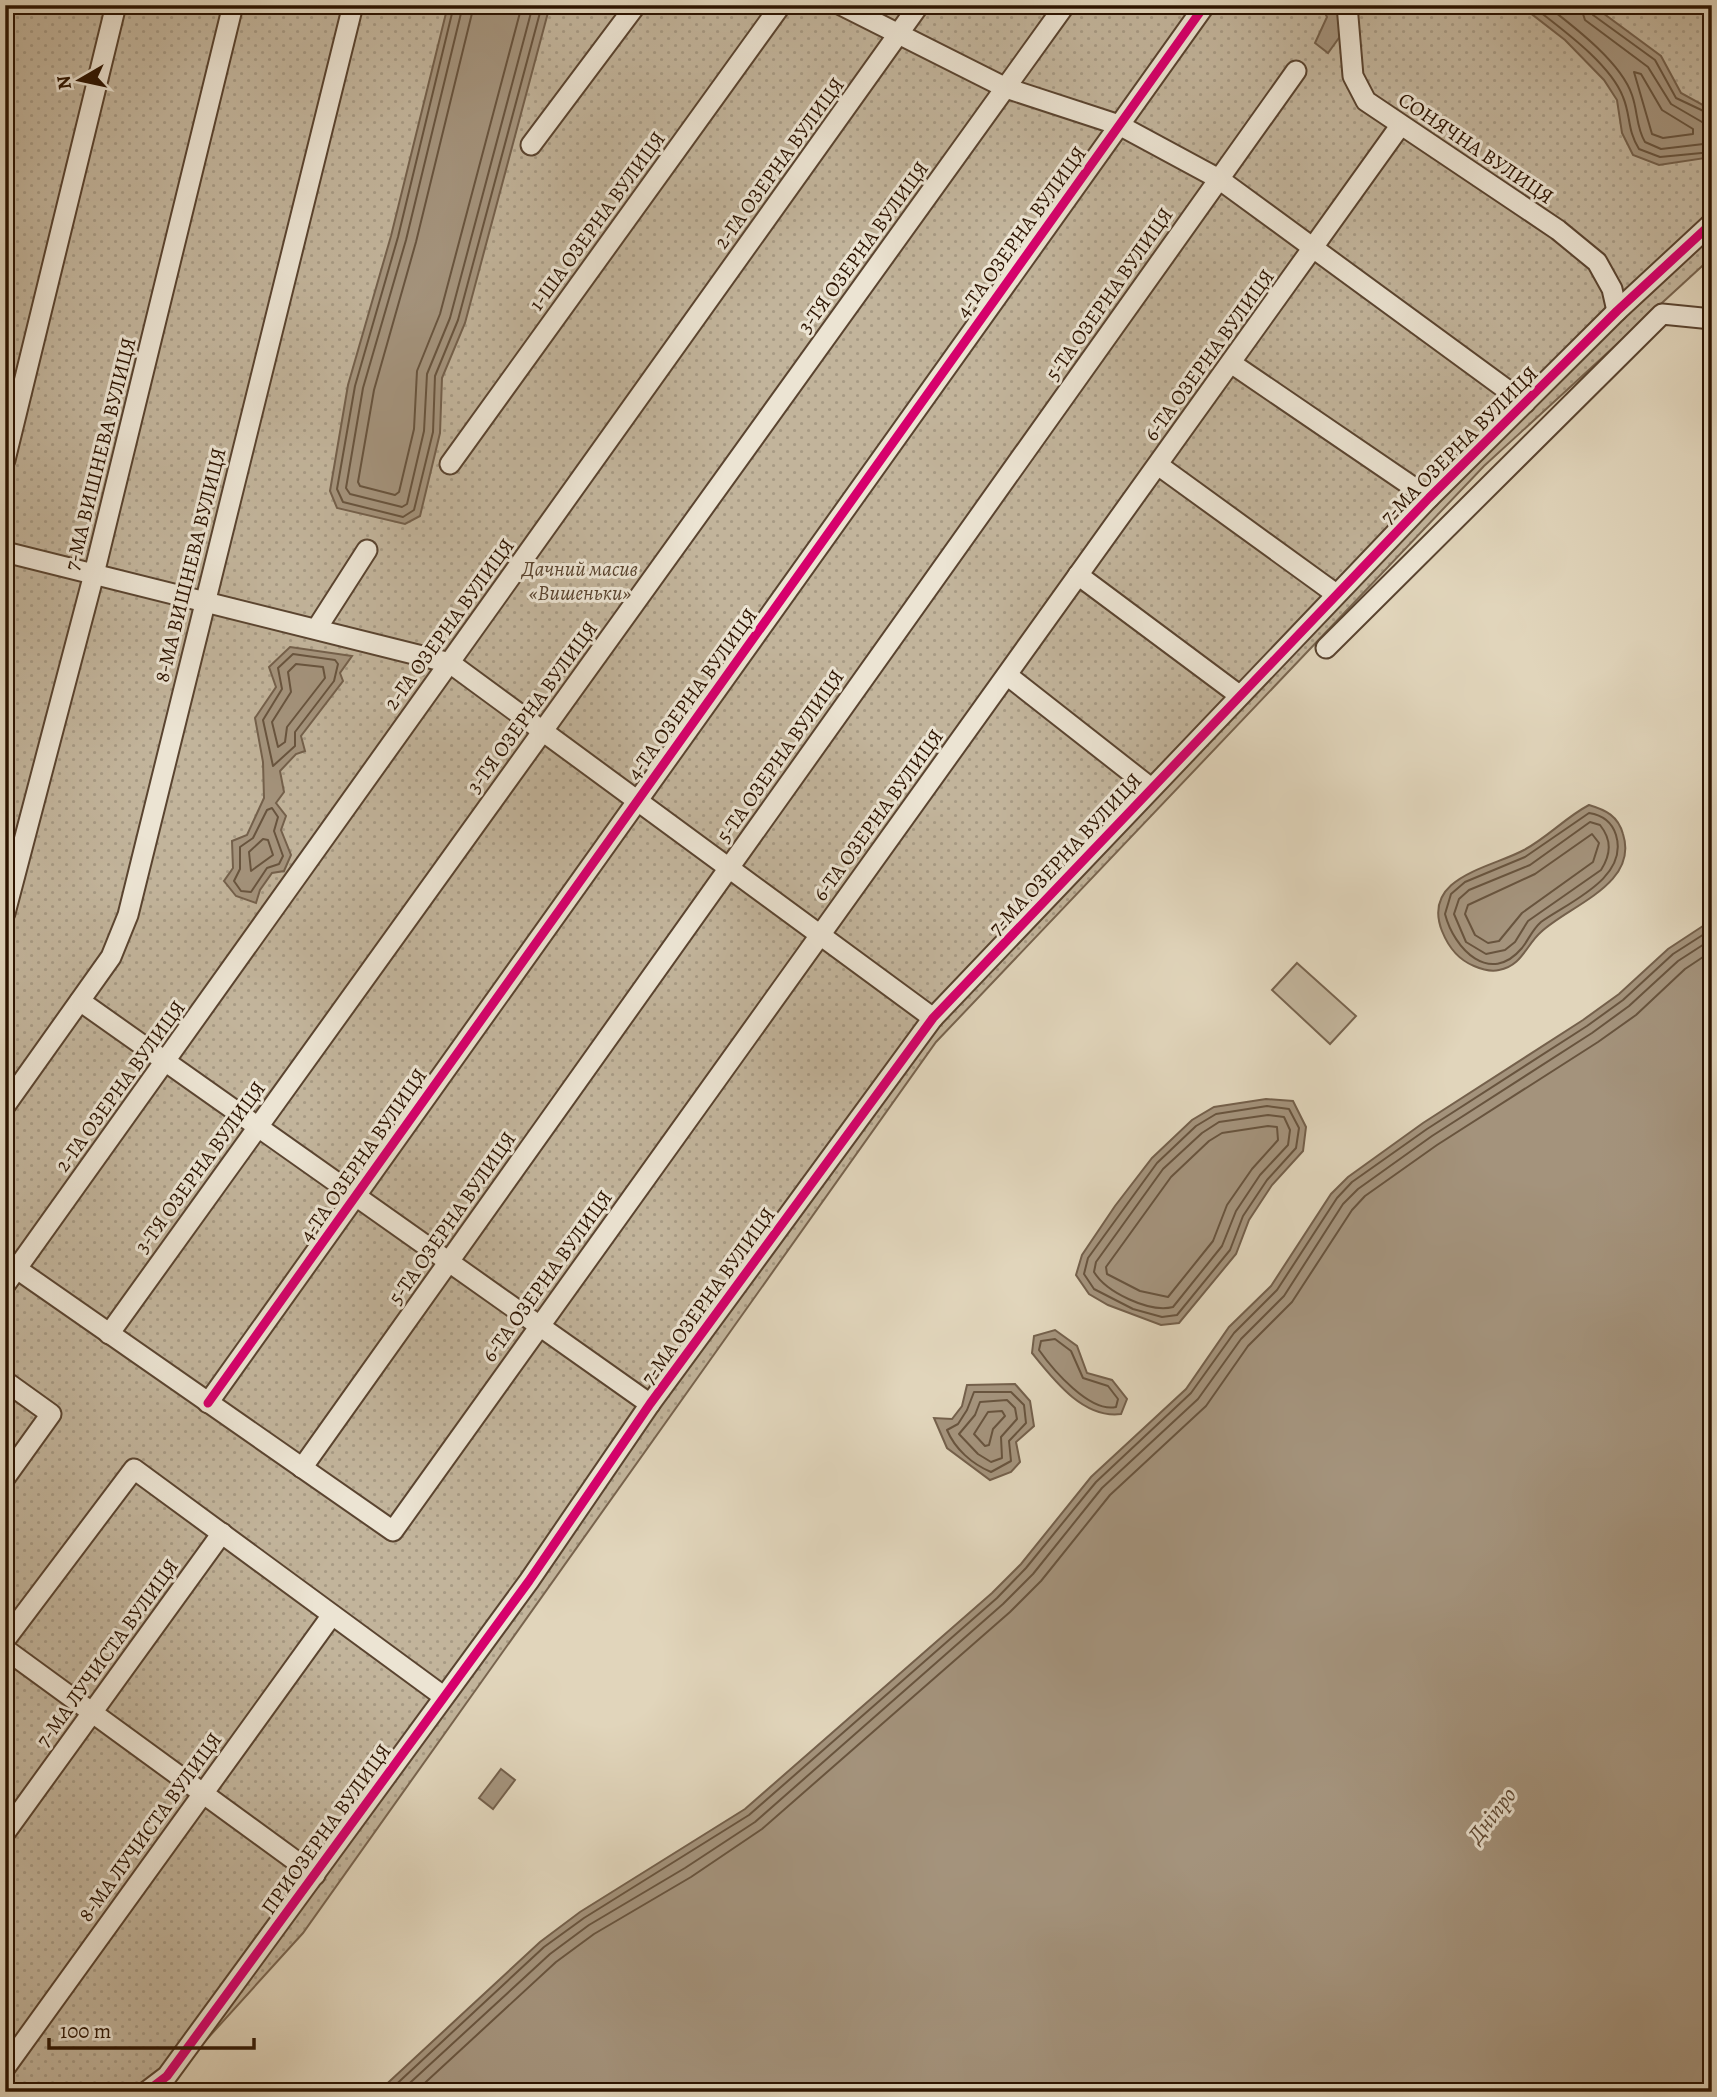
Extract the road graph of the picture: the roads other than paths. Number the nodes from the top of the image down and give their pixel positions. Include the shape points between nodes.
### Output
1 (116, 5) edge
2 (233, 5) edge
3 (353, 5) edge
4 (636, 5) edge
5 (781, 5) edge
6 (841, 5) edge
7 (919, 5) edge
8 (1065, 5) edge
9 (1205, 5) edge
10 (1347, 5) edge
11 (899, 33) junction
12 (1296, 71) dead end
13 (1006, 88) junction
14 (1119, 125) junction
15 (1400, 126) junction
16 (531, 145) dead end
17 (1219, 180) junction
18 (1712, 223) edge
19 (1312, 249) junction
20 (1617, 311) junction
21 (1712, 319) edge
22 (1231, 363) junction
23 (1525, 403) junction
24 (5, 460) edge
25 (450, 464) dead end
26 (1157, 465) junction
27 (1429, 498) junction
28 (367, 550) dead end
29 (5, 552) edge
30 (94, 574) junction
31 (1079, 575) junction
32 (1336, 594) junction
33 (205, 601) junction
34 (317, 628) junction
35 (1326, 648) dead end
36 (450, 663) junction
37 (1007, 675) junction
38 (1239, 695) junction
39 (542, 731) junction
40 (1151, 788) junction
41 (637, 801) junction
42 (729, 868) junction
43 (5, 913) edge
44 (820, 935) junction
45 (80, 1001) junction
46 (933, 1018) junction
47 (165, 1061) junction
48 (5, 1106) edge
49 (258, 1127) junction
50 (355, 1196) junction
51 (449, 1262) junction
52 (11, 1277) edge
53 (539, 1326) junction
54 (109, 1334) junction
55 (5, 1381) edge
56 (208, 1403) junction
57 (650, 1404) junction
58 (302, 1468) junction
59 (5, 1478) edge
60 (222, 1533) junction
61 (529, 1581) joint
62 (332, 1615) junction
63 (5, 1640) edge
64 (5, 1650) edge
65 (443, 1696) junction
66 (92, 1713) junction
67 (202, 1793) junction
68 (5, 1833) edge
69 (315, 1875) junction
70 (5, 2068) edge
71 (146, 2092) edge

1 - 24 street
2 - 30 street, 7-МА ВИШНЕВА ВУЛИЦЯ
3 - 33 street, 8-МА ВИШНЕВА ВУЛИЦЯ
4 - 16 street
5 - 25 street, 1-ША ОЗЕРНА ВУЛИЦЯ
6 - 11 street
7 - 11 street, 2-ГА ОЗЕРНА ВУЛИЦЯ
8 - 13 street, 3-ТЯ ОЗЕРНА ВУЛИЦЯ
9 - 14 street, 4-ТА ОЗЕРНА ВУЛИЦЯ
10 - 15 street, СОНЯЧНА ВУЛИЦЯ via 1353,76 1366,100
11 - 13 street
11 - 36 street, 2-ГА ОЗЕРНА ВУЛИЦЯ
12 - 17 street, 5-ТА ОЗЕРНА ВУЛИЦЯ
13 - 14 street
13 - 39 street, 3-ТЯ ОЗЕРНА ВУЛИЦЯ
14 - 17 street
14 - 41 street, 4-ТА ОЗЕРНА ВУЛИЦЯ
15 - 19 street, 6-ТА ОЗЕРНА ВУЛИЦЯ
15 - 20 street, СОНЯЧНА ВУЛИЦЯ via 1558,230 1597,261 1612,289
17 - 19 street
17 - 42 street, 5-ТА ОЗЕРНА ВУЛИЦЯ
18 - 20 street, 7-МА ОЗЕРНА ВУЛИЦЯ
19 - 22 street, 6-ТА ОЗЕРНА ВУЛИЦЯ
19 - 23 street
20 - 23 street, 7-МА ОЗЕРНА ВУЛИЦЯ
21 - 35 street via 1662,314
22 - 26 street, 6-ТА ОЗЕРНА ВУЛИЦЯ
22 - 27 street
23 - 27 street, 7-МА ОЗЕРНА ВУЛИЦЯ
26 - 31 street, 6-ТА ОЗЕРНА ВУЛИЦЯ
26 - 32 street
27 - 32 street, 7-МА ОЗЕРНА ВУЛИЦЯ
28 - 34 street
29 - 30 street
30 - 33 street
30 - 43 street, 7-МА ВИШНЕВА ВУЛИЦЯ
31 - 37 street, 6-ТА ОЗЕРНА ВУЛИЦЯ
31 - 38 street
32 - 38 street, 7-МА ОЗЕРНА ВУЛИЦЯ
33 - 34 street
33 - 45 street, 8-МА ВИШНЕВА ВУЛИЦЯ via 128,915 111,957
34 - 36 street
36 - 39 street
36 - 47 street, 2-ГА ОЗЕРНА ВУЛИЦЯ
37 - 40 street
37 - 44 street, 6-ТА ОЗЕРНА ВУЛИЦЯ
38 - 40 street, 7-МА ОЗЕРНА ВУЛИЦЯ
39 - 41 street
39 - 49 street, 3-ТЯ ОЗЕРНА ВУЛИЦЯ
40 - 46 street, 7-МА ОЗЕРНА ВУЛИЦЯ
41 - 42 street
41 - 50 street, 4-ТА ОЗЕРНА ВУЛИЦЯ
42 - 44 street
42 - 51 street, 5-ТА ОЗЕРНА ВУЛИЦЯ
44 - 46 street
44 - 53 street, 6-ТА ОЗЕРНА ВУЛИЦЯ
45 - 47 street
45 - 48 street, 8-МА ВИШНЕВА ВУЛИЦЯ
46 - 57 street, 7-МА ОЗЕРНА ВУЛИЦЯ
47 - 49 street
47 - 52 street, 2-ГА ОЗЕРНА ВУЛИЦЯ
49 - 50 street
49 - 54 street, 3-ТЯ ОЗЕРНА ВУЛИЦЯ
50 - 51 street
50 - 56 street, 4-ТА ОЗЕРНА ВУЛИЦЯ
51 - 53 street
51 - 58 street, 5-ТА ОЗЕРНА ВУЛИЦЯ
52 - 54 street
53 - 57 street
53 - 58 street, 6-ТА ОЗЕРНА ВУЛИЦЯ via 393,1531
54 - 56 street
55 - 59 street via 51,1414
56 - 58 street
57 - 61 street, 7-МА ОЗЕРНА ВУЛИЦЯ
60 - 62 street
60 - 63 street via 134,1469
60 - 66 street, 7-МА ЛУЧИСТА ВУЛИЦЯ
61 - 65 street, ПРИОЗЕРНА ВУЛИЦЯ
62 - 65 street
62 - 67 street, 8-МА ЛУЧИСТА ВУЛИЦЯ
64 - 66 street
65 - 69 street, ПРИОЗЕРНА ВУЛИЦЯ
66 - 67 street
66 - 68 street, 7-МА ЛУЧИСТА ВУЛИЦЯ
67 - 69 street
67 - 70 street, 8-МА ЛУЧИСТА ВУЛИЦЯ
69 - 71 street, ПРИОЗЕРНА ВУЛИЦЯ via 167,2076

